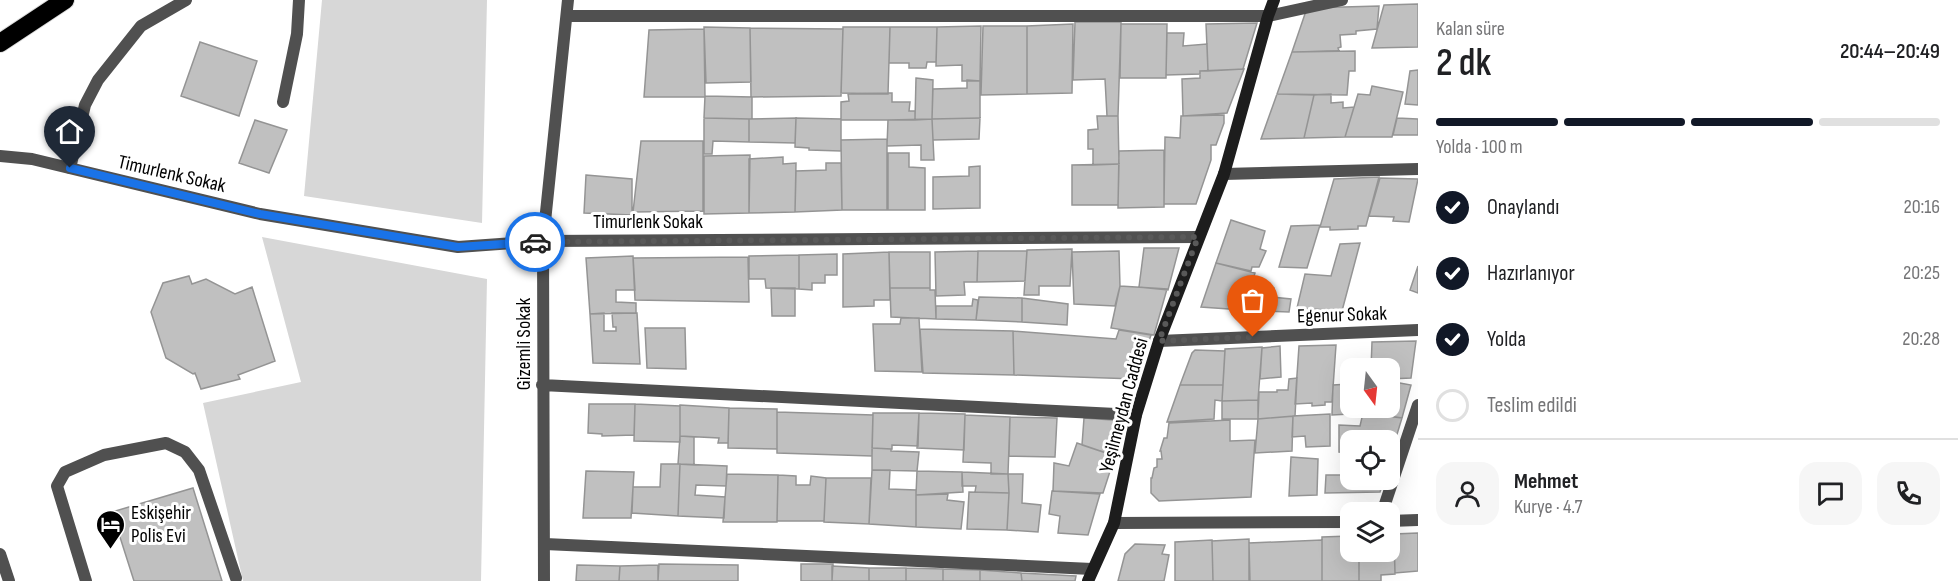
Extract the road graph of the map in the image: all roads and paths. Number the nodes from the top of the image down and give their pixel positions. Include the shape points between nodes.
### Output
1 (42, 0) edge
2 (65, 0) edge
3 (186, 0) edge
4 (299, 0) edge
5 (568, 0) edge
6 (1274, 0) edge
7 (1342, 0) edge
8 (567, 16) junction
9 (1268, 16) junction
10 (0, 36) edge
11 (0, 43) edge
12 (283, 102) dead end
13 (0, 156) edge
14 (70, 168) junction
15 (1418, 169) edge
16 (1224, 174) junction
17 (1198, 237) junction
18 (543, 241) junction
19 (1418, 330) edge
20 (1159, 341) junction
21 (542, 385) junction
22 (1418, 405) edge
23 (1136, 415) junction
24 (1386, 502) edge
25 (1418, 520) edge
26 (1400, 521) edge
27 (1340, 522) edge
28 (1114, 523) junction
29 (545, 544) junction
30 (0, 554) edge
31 (1090, 575) edge
32 (236, 578) dead end
33 (9, 581) edge
34 (86, 581) edge
35 (544, 581) edge

1 - 10 highway
2 - 11 highway
3 - 14 street via 141,26 98,80 85,105
4 - 12 street via 297,34
5 - 8 street, Gizemli Sokak
6 - 9 street, Yeşilmeydan Caddesi
7 - 9 street
8 - 9 street
8 - 18 street, Gizemli Sokak
9 - 16 street, Yeşilmeydan Caddesi
13 - 14 street, Timurlenk Sokak
14 - 18 street, Timurlenk Sokak via 260,214 458,247
15 - 16 street
16 - 17 street, Yeşilmeydan Caddesi
17 - 18 street, Timurlenk Sokak
17 - 20 street, Yeşilmeydan Caddesi
18 - 21 street, Gizemli Sokak
19 - 20 street, Egenur Sokak
20 - 23 street, Yeşilmeydan Caddesi
21 - 23 street
21 - 29 street, Gizemli Sokak
22 - 24 street
23 - 28 street, Yeşilmeydan Caddesi
25 - 26 street
27 - 28 street
28 - 31 street, Yeşilmeydan Caddesi
29 - 31 street
29 - 35 street, Gizemli Sokak
30 - 33 street
32 - 34 street via 199,470 185,452 166,443 104,455 65,472 57,486

